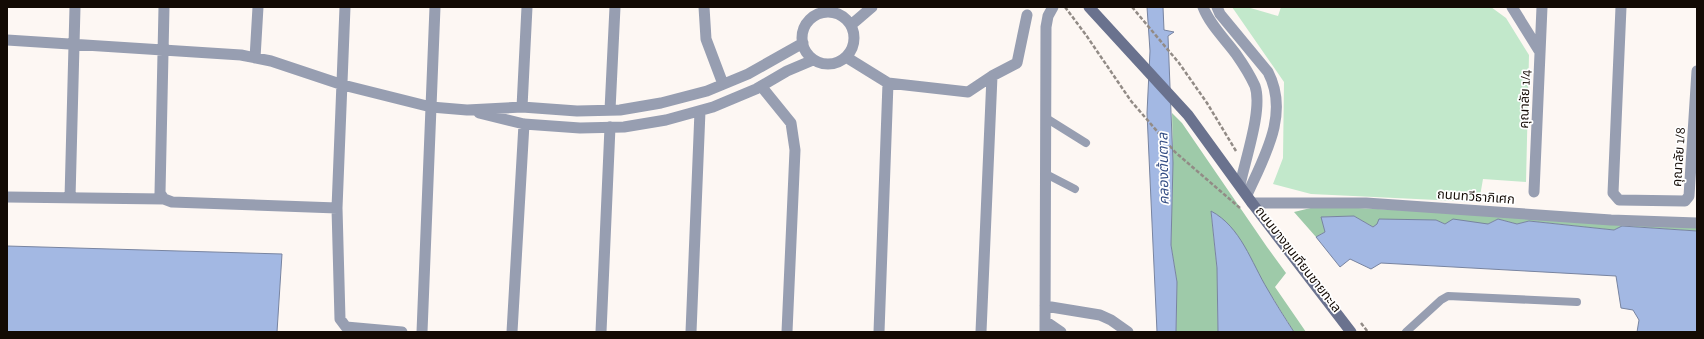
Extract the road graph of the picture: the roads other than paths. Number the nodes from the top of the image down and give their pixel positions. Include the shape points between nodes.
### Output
1 (75, 7) edge
2 (164, 7) edge
3 (258, 7) edge
4 (345, 7) edge
5 (435, 7) edge
6 (527, 7) edge
7 (615, 7) edge
8 (704, 7) edge
9 (872, 7) edge
10 (1053, 7) edge
11 (1089, 7) edge
12 (1203, 7) edge
13 (1216, 7) edge
14 (1512, 7) edge
15 (1542, 7) edge
16 (1621, 7) edge
17 (813, 11) edge
18 (1026, 15) dead end
19 (851, 25) junction
20 (7, 40) edge
21 (74, 43) junction
22 (803, 43) junction
23 (163, 50) junction
24 (1540, 52) junction
25 (846, 57) junction
26 (255, 58) junction
27 (813, 60) junction
28 (1697, 71) edge
29 (992, 76) junction
30 (888, 83) junction
31 (723, 84) junction
32 (343, 85) junction
33 (761, 86) junction
34 (431, 107) junction
35 (522, 107) junction
36 (467, 110) junction
37 (610, 110) junction
38 (700, 111) junction
39 (1046, 118) junction
40 (524, 124) junction
41 (610, 127) junction
42 (1086, 143) dead end
43 (1046, 174) junction
44 (1240, 185) junction
45 (1075, 189) dead end
46 (1534, 192) dead end
47 (7, 197) edge
48 (70, 198) junction
49 (164, 199) junction
50 (1250, 199) junction
51 (337, 208) junction
52 (1697, 223) edge
53 (1577, 302) dead end
54 (1045, 306) junction
55 (1045, 326) edge
56 (402, 332) edge
57 (422, 332) edge
58 (512, 332) edge
59 (601, 332) edge
60 (691, 332) edge
61 (787, 332) edge
62 (879, 332) edge
63 (981, 332) edge
64 (1061, 332) edge
65 (1128, 332) edge
66 (1351, 332) edge
67 (1406, 332) edge

1 - 21 street
2 - 23 street
3 - 26 street
4 - 32 street
5 - 34 street
6 - 35 street
7 - 37 street
8 - 31 street via 706,39
9 - 19 street
10 - 39 street via 1046,28
11 - 44 main road, ถนนบางขุนเทียนชายทะเล via 1188,115
12 - 44 street via 1211,24 1244,66 1255,87 1258,108
13 - 50 street via 1268,72 1276,93 1277,110 1272,139
14 - 24 street
15 - 24 street, คุณาลัย 1/4
16 - 28 street, คุณาลัย 1/8 via 1613,193 1619,200 1685,201 1689,196
17 - 19 street via 839,14
17 - 22 street via 804,29
18 - 29 street via 1017,63
19 - 25 street via 854,42
20 - 21 street
21 - 23 street
21 - 48 street
22 - 27 street
22 - 31 street via 748,74
23 - 26 street
23 - 49 street via 160,192
24 - 46 street, คุณาลัย 1/4
25 - 27 street via 831,64
25 - 30 street
26 - 32 street
27 - 33 street
29 - 30 street via 968,92
29 - 63 street
30 - 62 street
31 - 37 street via 707,91 661,103
32 - 34 street
32 - 51 street
33 - 38 street
33 - 61 street via 791,123 795,150
34 - 36 street
34 - 57 street
35 - 36 street
35 - 37 street via 577,112
36 - 40 street
38 - 41 street via 666,120
38 - 60 street
39 - 42 lane
39 - 43 street
40 - 41 street via 580,128
40 - 58 street
41 - 59 street
43 - 45 lane
43 - 54 street
44 - 50 main road, ถนนบางขุนเทียนชายทะเล
47 - 48 street
48 - 49 street
49 - 51 street via 172,202
50 - 52 street, ถนนทวีธาภิเศก via 1366,203 1611,220
50 - 66 main road, ถนนบางขุนเทียนชายทะเล
51 - 56 street via 340,319 346,326
53 - 67 lane via 1448,296
54 - 55 street
54 - 65 street via 1100,315
55 - 64 street

